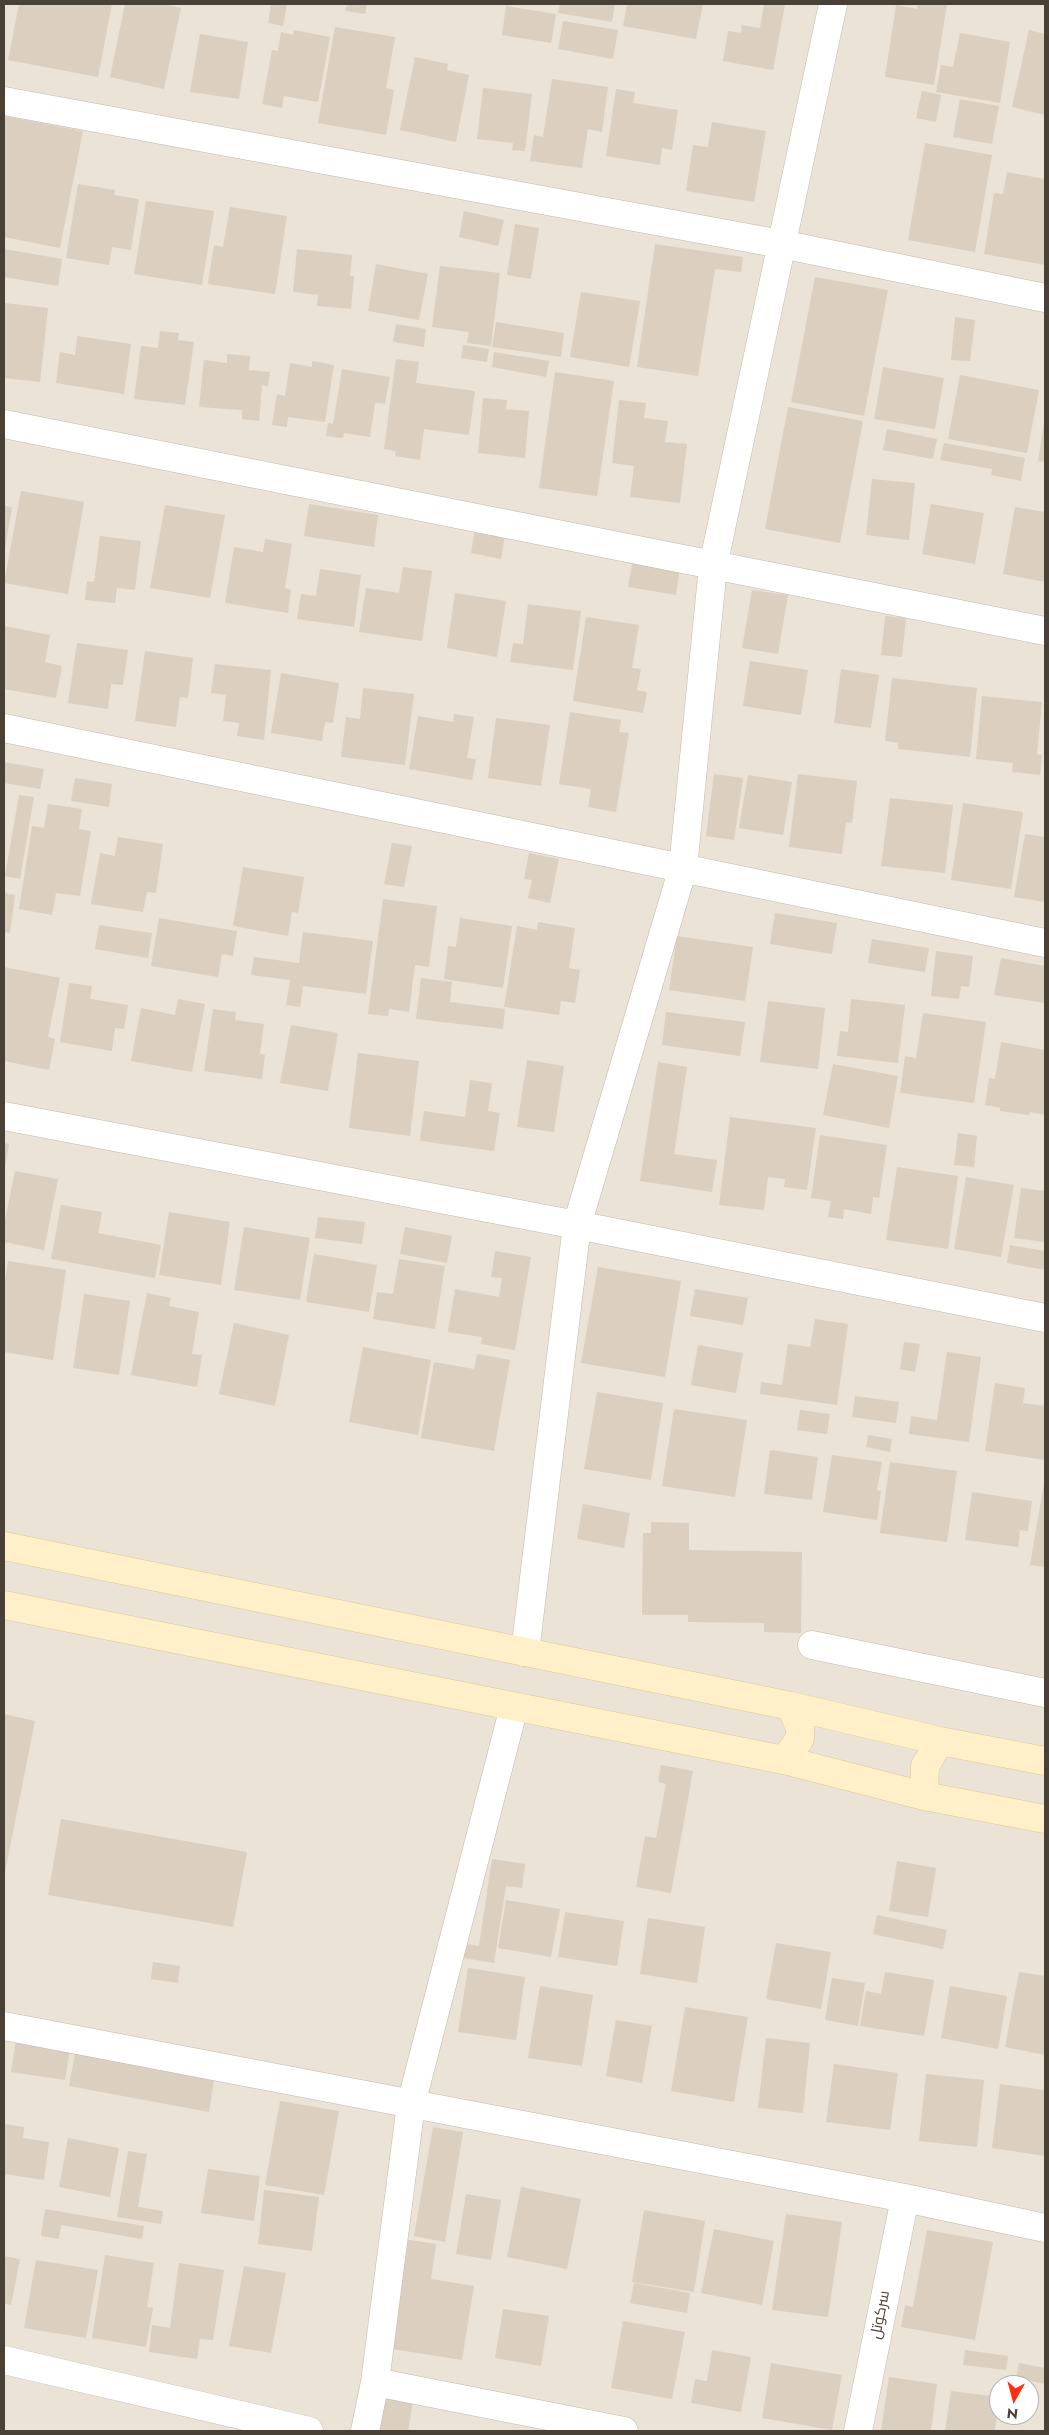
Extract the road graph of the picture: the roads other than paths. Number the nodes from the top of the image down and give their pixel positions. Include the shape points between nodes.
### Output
1 (833, 4) edge
2 (4, 101) edge
3 (781, 244) junction
4 (1045, 298) edge
5 (4, 424) edge
6 (713, 566) junction
7 (1045, 631) edge
8 (4, 728) edge
9 (683, 868) junction
10 (1045, 943) edge
11 (4, 1116) edge
12 (577, 1225) junction
13 (1045, 1318) edge
14 (4, 1546) edge
15 (4, 1605) edge
16 (812, 1645) dead end
17 (524, 1652) junction
18 (1045, 1693) edge
19 (791, 1706) junction
20 (514, 1708) junction
21 (940, 1740) junction
22 (784, 1760) junction
23 (1045, 1761) edge
24 (924, 1796) junction
25 (1045, 1819) edge
26 (4, 2026) edge
27 (411, 2104) junction
28 (904, 2198) junction
29 (1045, 2228) edge
30 (4, 2360) edge
31 (375, 2382) junction
32 (309, 2431) edge
33 (365, 2431) edge
34 (624, 2431) edge
35 (858, 2431) edge

1 - 3 street
2 - 3 street
3 - 4 street
3 - 6 street
5 - 6 street
6 - 7 street
6 - 9 street
8 - 9 street
9 - 10 street
9 - 12 street
11 - 12 street
12 - 13 street
12 - 17 street
14 - 17 main road
15 - 20 main road
16 - 18 street
17 - 19 main road
19 - 21 main road
19 - 22 main road via 800,1729 800,1739
20 - 22 main road
20 - 27 street
21 - 23 main road
21 - 24 main road via 925,1766
22 - 24 main road
24 - 25 main road
26 - 27 street
27 - 28 street
27 - 31 street
28 - 29 street
28 - 35 street, سرکوتل
30 - 32 street
31 - 33 street
31 - 34 street

